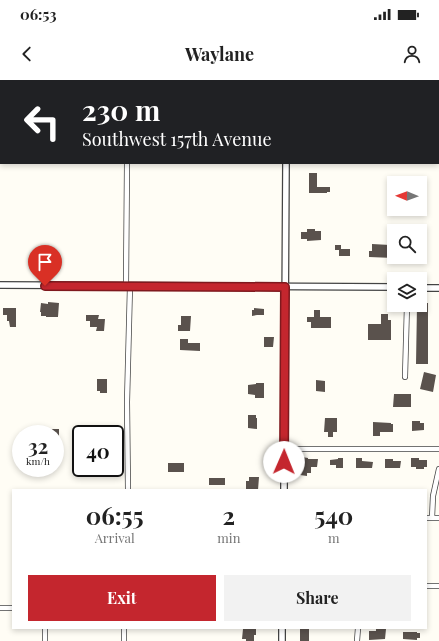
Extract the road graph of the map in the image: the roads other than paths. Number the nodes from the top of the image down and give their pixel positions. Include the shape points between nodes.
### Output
1 (127, 164) edge
2 (286, 164) edge
3 (0, 285) edge
4 (128, 286) junction
5 (285, 287) junction
6 (387, 287) edge
7 (427, 288) edge
8 (439, 288) edge
9 (407, 312) edge
10 (405, 377) dead end
11 (284, 448) junction
12 (439, 449) edge
13 (439, 469) edge
14 (128, 489) edge
15 (284, 489) edge
16 (427, 518) edge
17 (432, 518) junction
18 (439, 518) edge
19 (427, 586) edge
20 (439, 586) edge
21 (0, 608) edge
22 (12, 608) edge
23 (45, 629) edge
24 (124, 629) edge
25 (282, 629) edge
26 (358, 629) edge
27 (45, 641) edge
28 (124, 641) edge
29 (282, 641) edge
30 (358, 641) edge

1 - 4 street
2 - 5 street
3 - 4 street
4 - 5 street
4 - 14 street
5 - 6 street
5 - 11 street
7 - 8 street
9 - 10 street
11 - 12 street
11 - 15 street
13 - 17 street via 433,496
16 - 17 street
17 - 18 street
19 - 20 street
21 - 22 street
23 - 27 street
24 - 28 street
25 - 29 street
26 - 30 street

